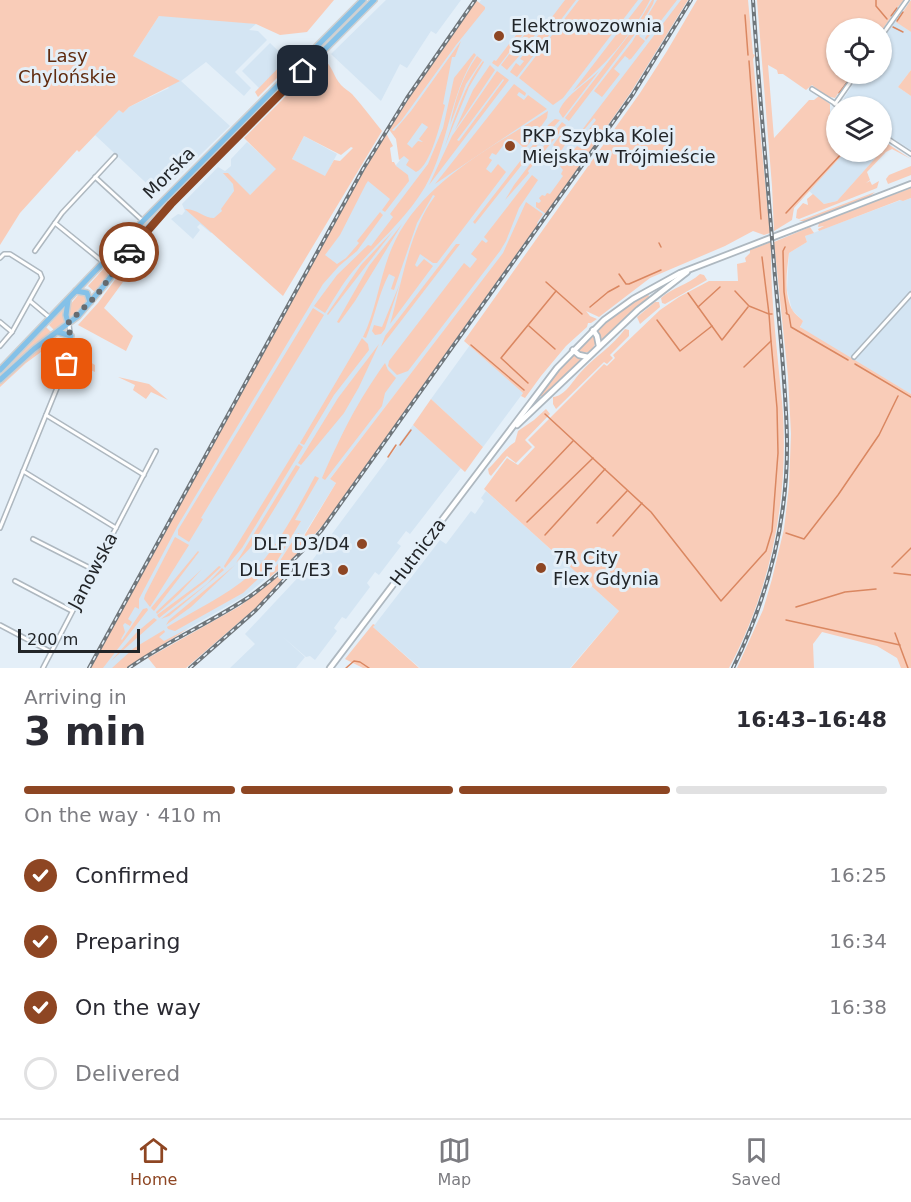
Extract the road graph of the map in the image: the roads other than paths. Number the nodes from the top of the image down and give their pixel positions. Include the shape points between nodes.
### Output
1 (363, 0) edge
2 (374, 0) edge
3 (907, 0) edge
4 (892, 21) edge
5 (812, 89) dead end
6 (826, 98) edge
7 (892, 142) edge
8 (911, 154) edge
9 (115, 156) dead end
10 (95, 177) junction
11 (911, 184) edge
12 (143, 221) junction
13 (55, 223) junction
14 (34, 251) dead end
15 (0, 258) edge
16 (103, 262) junction
17 (687, 272) junction
18 (650, 289) junction
19 (76, 291) junction
20 (911, 294) edge
21 (654, 297) junction
22 (69, 299) junction
23 (30, 301) junction
24 (90, 302) junction
25 (51, 319) junction
26 (0, 322) edge
27 (68, 323) junction
28 (593, 330) junction
29 (12, 332) junction
30 (58, 332) junction
31 (70, 336) junction
32 (0, 346) edge
33 (599, 346) junction
34 (573, 350) junction
35 (588, 357) junction
36 (854, 357) dead end
37 (0, 370) edge
38 (0, 380) edge
39 (536, 395) junction
40 (542, 400) junction
41 (46, 415) junction
42 (506, 435) junction
43 (156, 451) dead end
44 (23, 471) junction
45 (144, 475) junction
46 (0, 528) edge
47 (116, 528) junction
48 (33, 539) dead end
49 (94, 570) junction
50 (15, 581) dead end
51 (72, 611) junction
52 (0, 625) edge
53 (51, 652) junction
54 (43, 668) edge
55 (330, 668) edge

1 - 12 main road, Morska
2 - 24 main road, Morska via 149,226
3 - 4 street
5 - 6 street
7 - 8 street
9 - 10 street
10 - 12 street
10 - 13 street
11 - 17 main road, Hutnicza
12 - 16 main road, Morska
13 - 14 street
13 - 16 street
15 - 23 street via 10,254 38,272 42,278
16 - 19 main road, Morska
17 - 18 main road, Hutnicza
17 - 21 main road, Hutnicza
18 - 21 main road
18 - 28 main road, Hutnicza
19 - 22 main road, Morska
19 - 24 main road via 87,293
20 - 36 street
21 - 33 main road, Hutnicza
22 - 25 main road, Morska
22 - 27 main road
23 - 25 street
23 - 29 street
24 - 27 main road, Morska
25 - 37 main road, Morska
26 - 29 street
27 - 30 main road, Morska
27 - 31 street
28 - 33 main road
28 - 34 main road, Hutnicza
29 - 32 street
30 - 31 main road
30 - 38 main road, Morska
31 - 41 street via 70,356
33 - 35 main road, Hutnicza
34 - 35 main road
34 - 39 main road, Hutnicza
35 - 40 main road, Hutnicza
39 - 40 main road
39 - 42 main road, Hutnicza
40 - 42 main road, Hutnicza
41 - 44 street
41 - 45 street
42 - 55 main road, Hutnicza
43 - 45 street, Janowska
44 - 46 street
44 - 47 street
45 - 47 street, Janowska
47 - 49 street, Janowska
48 - 49 street
49 - 51 street, Janowska
50 - 51 street
51 - 53 street, Janowska
52 - 53 street
53 - 54 street, Janowska

